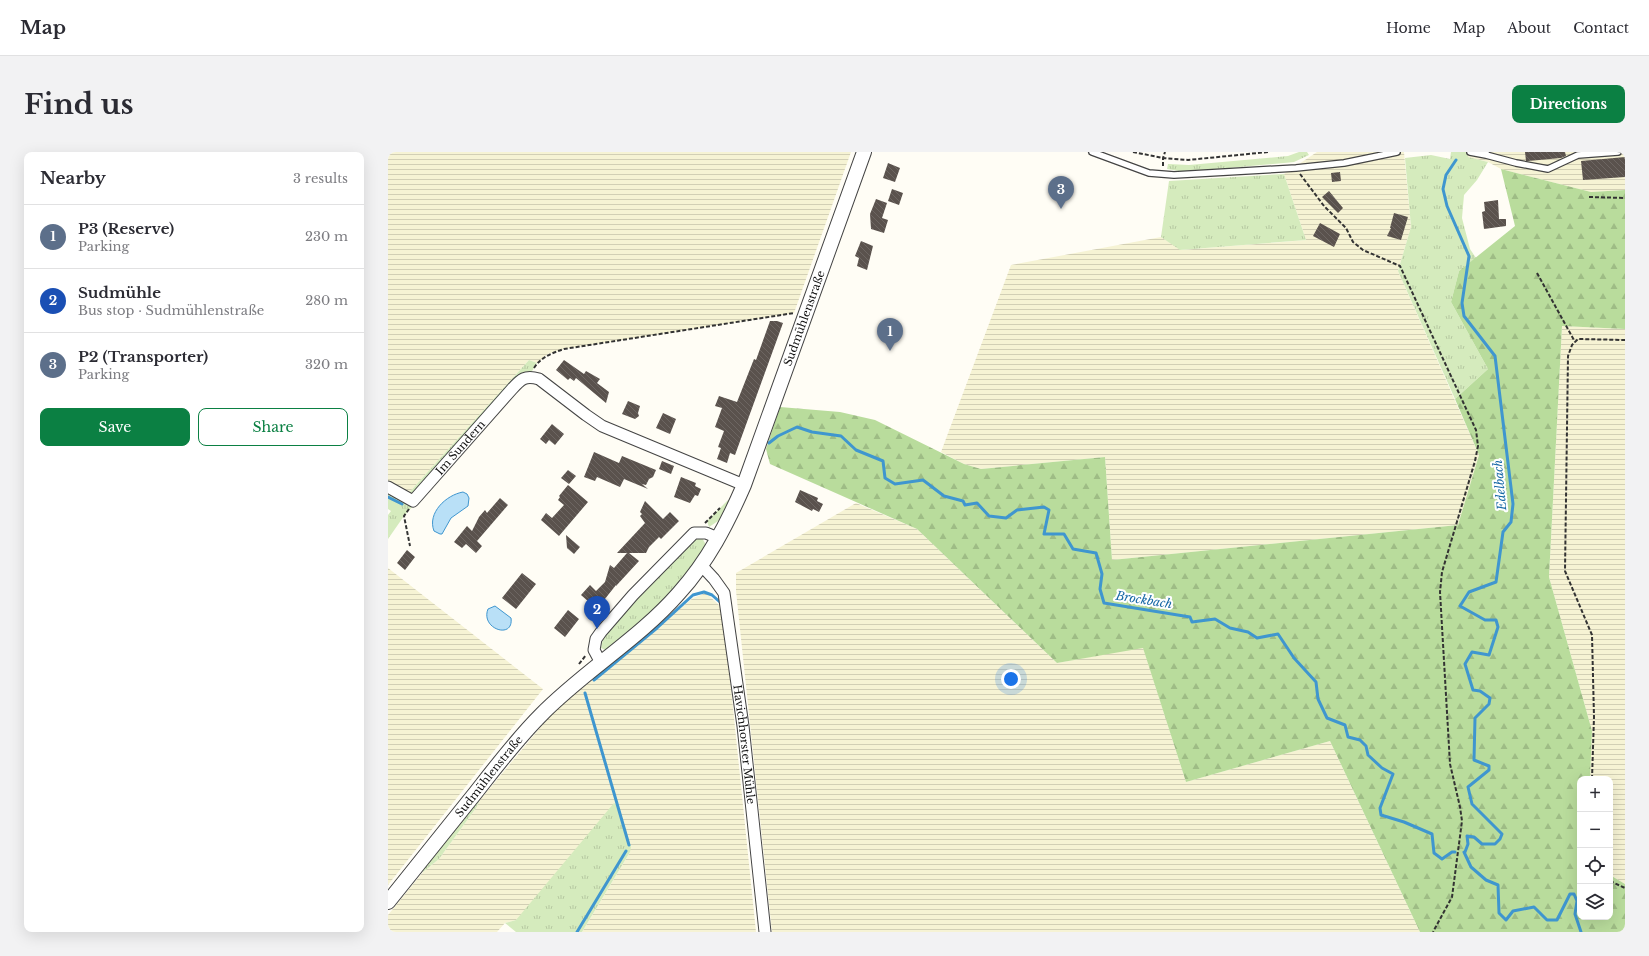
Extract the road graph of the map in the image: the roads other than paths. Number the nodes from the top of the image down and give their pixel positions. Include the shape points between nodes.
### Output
1 (864, 152) edge
2 (1092, 152) edge
3 (1397, 152) edge
4 (1470, 152) edge
5 (1618, 152) edge
6 (1486, 153) edge
7 (744, 485) junction
8 (388, 487) edge
9 (718, 538) junction
10 (701, 565) junction
11 (601, 663) junction
12 (388, 902) edge
13 (765, 932) edge

1 - 7 street, Sudmühlenstraße
2 - 3 lane via 1148,172 1174,175 1296,168 1344,163
4 - 6 lane
5 - 6 lane via 1578,155 1548,169 1516,164
7 - 8 street, Im Sundern via 602,426 539,379 529,376 520,380 413,501
7 - 9 street, Sudmühlenstraße
9 - 10 street, Sudmühlenstraße
9 - 11 street via 694,533 633,595 596,639 594,650
10 - 11 street, Sudmühlenstraße via 670,604
10 - 13 street, Havichhorster Mühle via 724,593 743,726
11 - 12 street, Sudmühlenstraße via 542,714 521,736

